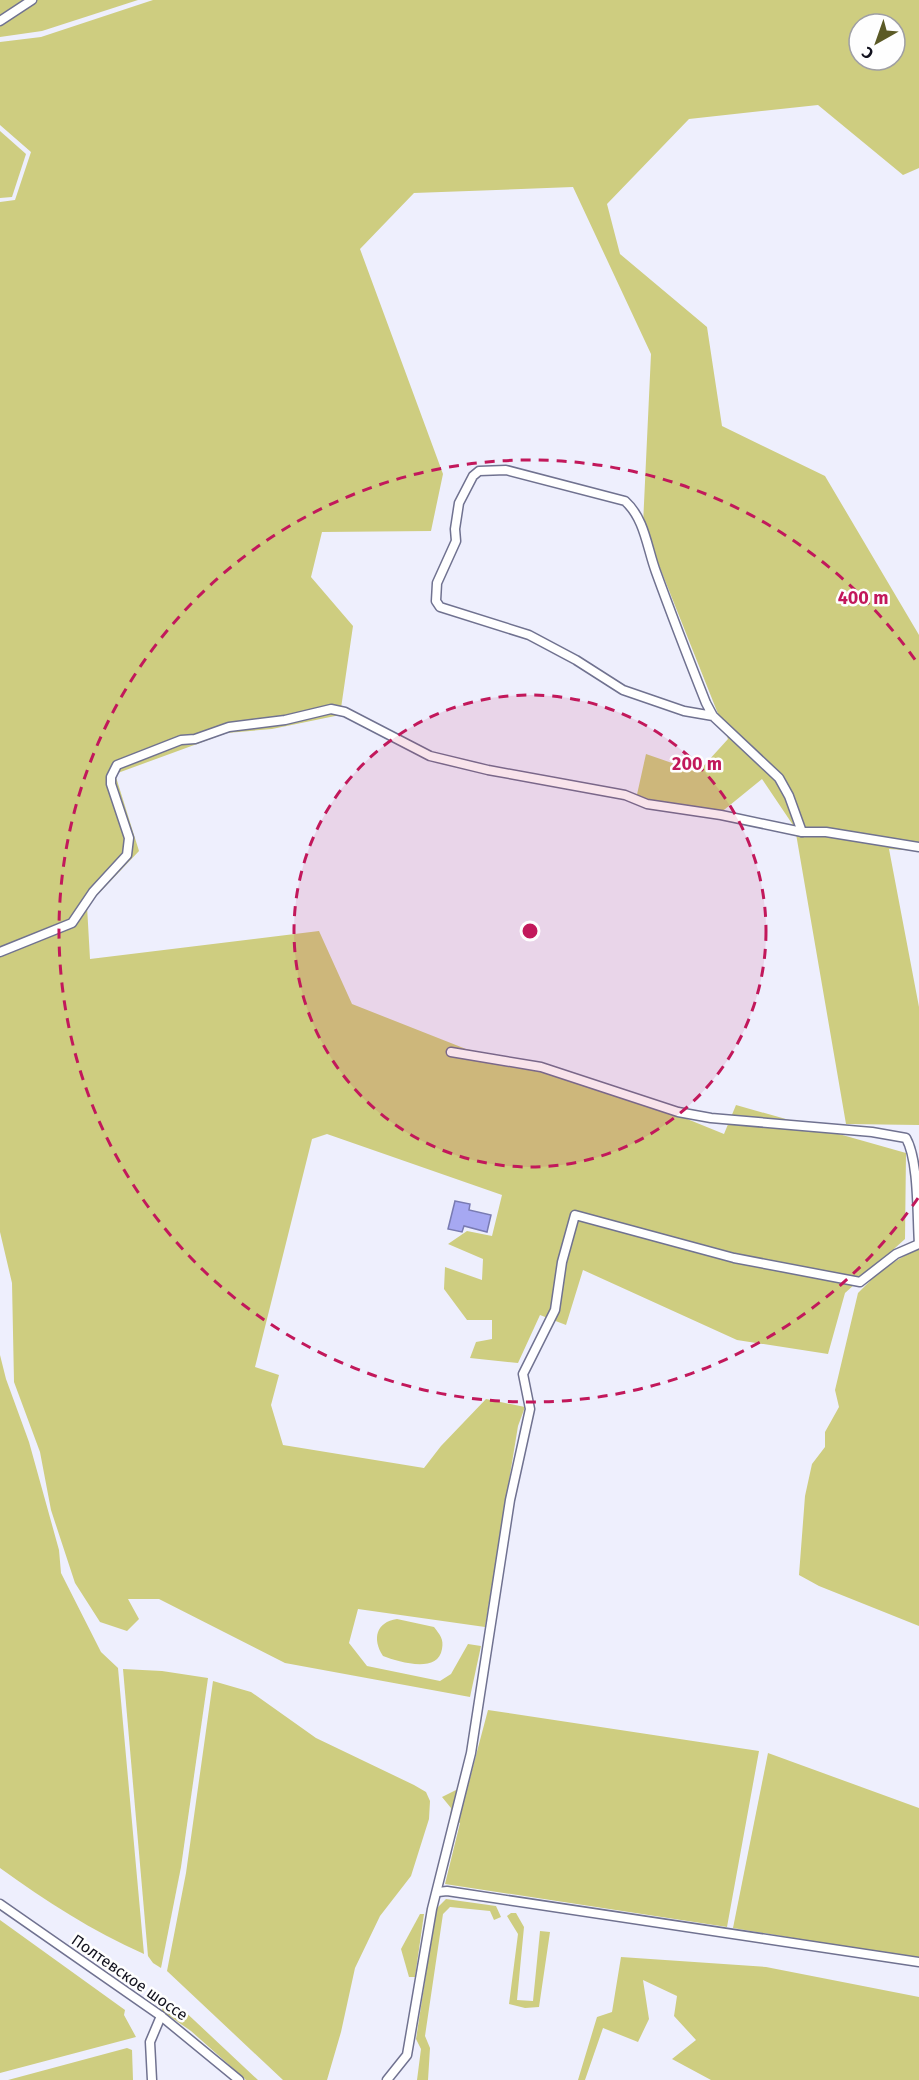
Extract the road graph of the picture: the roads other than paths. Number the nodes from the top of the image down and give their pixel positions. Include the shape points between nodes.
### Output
1 (32, 0) edge
2 (0, 21) edge
3 (713, 716) junction
4 (802, 832) junction
5 (919, 847) edge
6 (0, 952) edge
7 (451, 1053) dead end
8 (919, 1244) edge
9 (438, 1892) junction
10 (0, 1904) edge
11 (919, 1962) edge
12 (160, 2016) junction
13 (152, 2080) edge
14 (239, 2080) edge
15 (387, 2080) edge

1 - 2 street
3 - 3 street via 631,506 625,501 506,470 487,468 473,476 456,517 456,541 437,583 436,601 440,607 528,635 623,690 684,711
3 - 4 street via 779,778
4 - 5 street via 826,832
4 - 6 street via 647,804 625,795 430,756 345,712 331,709 229,727 181,740 117,765 111,784 129,838 127,855 93,892 72,923
7 - 8 street via 541,1067 678,1112 906,1138 912,1147 915,1167
8 - 9 street via 896,1254 860,1282 734,1258 575,1215 562,1262 555,1310 523,1374 530,1409 510,1500 471,1753
9 - 11 street
9 - 15 street via 407,2055
10 - 12 street, Полтевское шоссе
12 - 13 street via 150,2042
12 - 14 street, Полтевское шоссе

